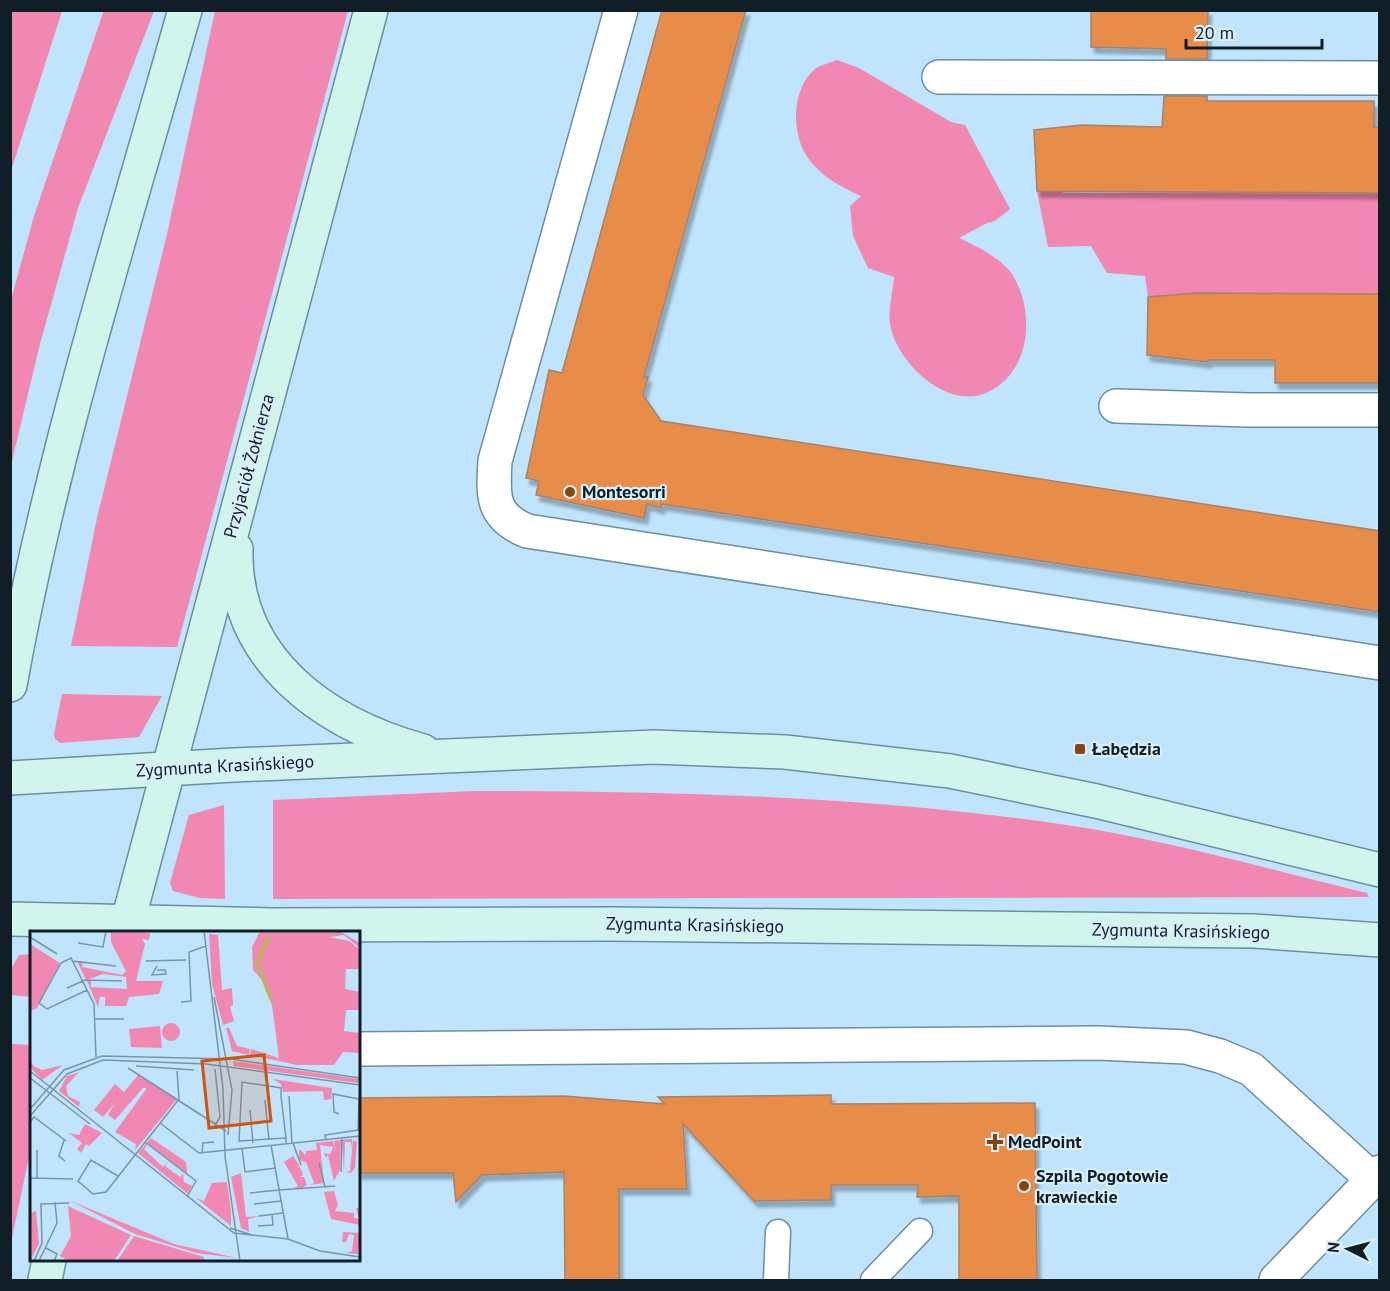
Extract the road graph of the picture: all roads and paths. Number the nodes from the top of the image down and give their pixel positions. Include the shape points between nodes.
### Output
1 (185, 10) edge
2 (371, 10) edge
3 (621, 10) edge
4 (939, 77) dead end
5 (1380, 78) edge
6 (1116, 406) dead end
7 (1380, 410) edge
8 (239, 502) junction
9 (1380, 663) edge
10 (10, 685) edge
11 (439, 755) junction
12 (168, 769) junction
13 (10, 778) edge
14 (1380, 870) edge
15 (10, 920) edge
16 (127, 928) edge
17 (1380, 940) edge
18 (360, 1049) edge
19 (1376, 1176) edge
20 (920, 1231) dead end
21 (778, 1232) dead end
22 (49, 1261) edge
23 (45, 1281) edge
24 (776, 1281) edge
25 (873, 1281) edge
26 (1276, 1281) edge

1 - 10 street via 60,457
2 - 8 street, Przyjaciół Żołnierza
3 - 9 street via 495,460 497,506 507,522 527,531
4 - 5 street
6 - 7 street
8 - 11 street, Zygmunta Krasińskiego via 235,569 240,601 266,656 309,698 349,721
8 - 12 street, Przyjaciół Żołnierza
11 - 12 street, Zygmunta Krasińskiego
11 - 14 street, Zygmunta Krasińskiego via 654,747 867,760 950,771 1096,801
12 - 13 street, Zygmunta Krasińskiego
12 - 16 street, Przyjaciół Żołnierza
15 - 16 street, Zygmunta Krasińskiego
16 - 17 street, Zygmunta Krasińskiego via 615,924 1254,931
18 - 19 street via 1098,1043 1186,1047 1251,1069
19 - 26 street
20 - 25 lane
21 - 24 lane
22 - 23 street

